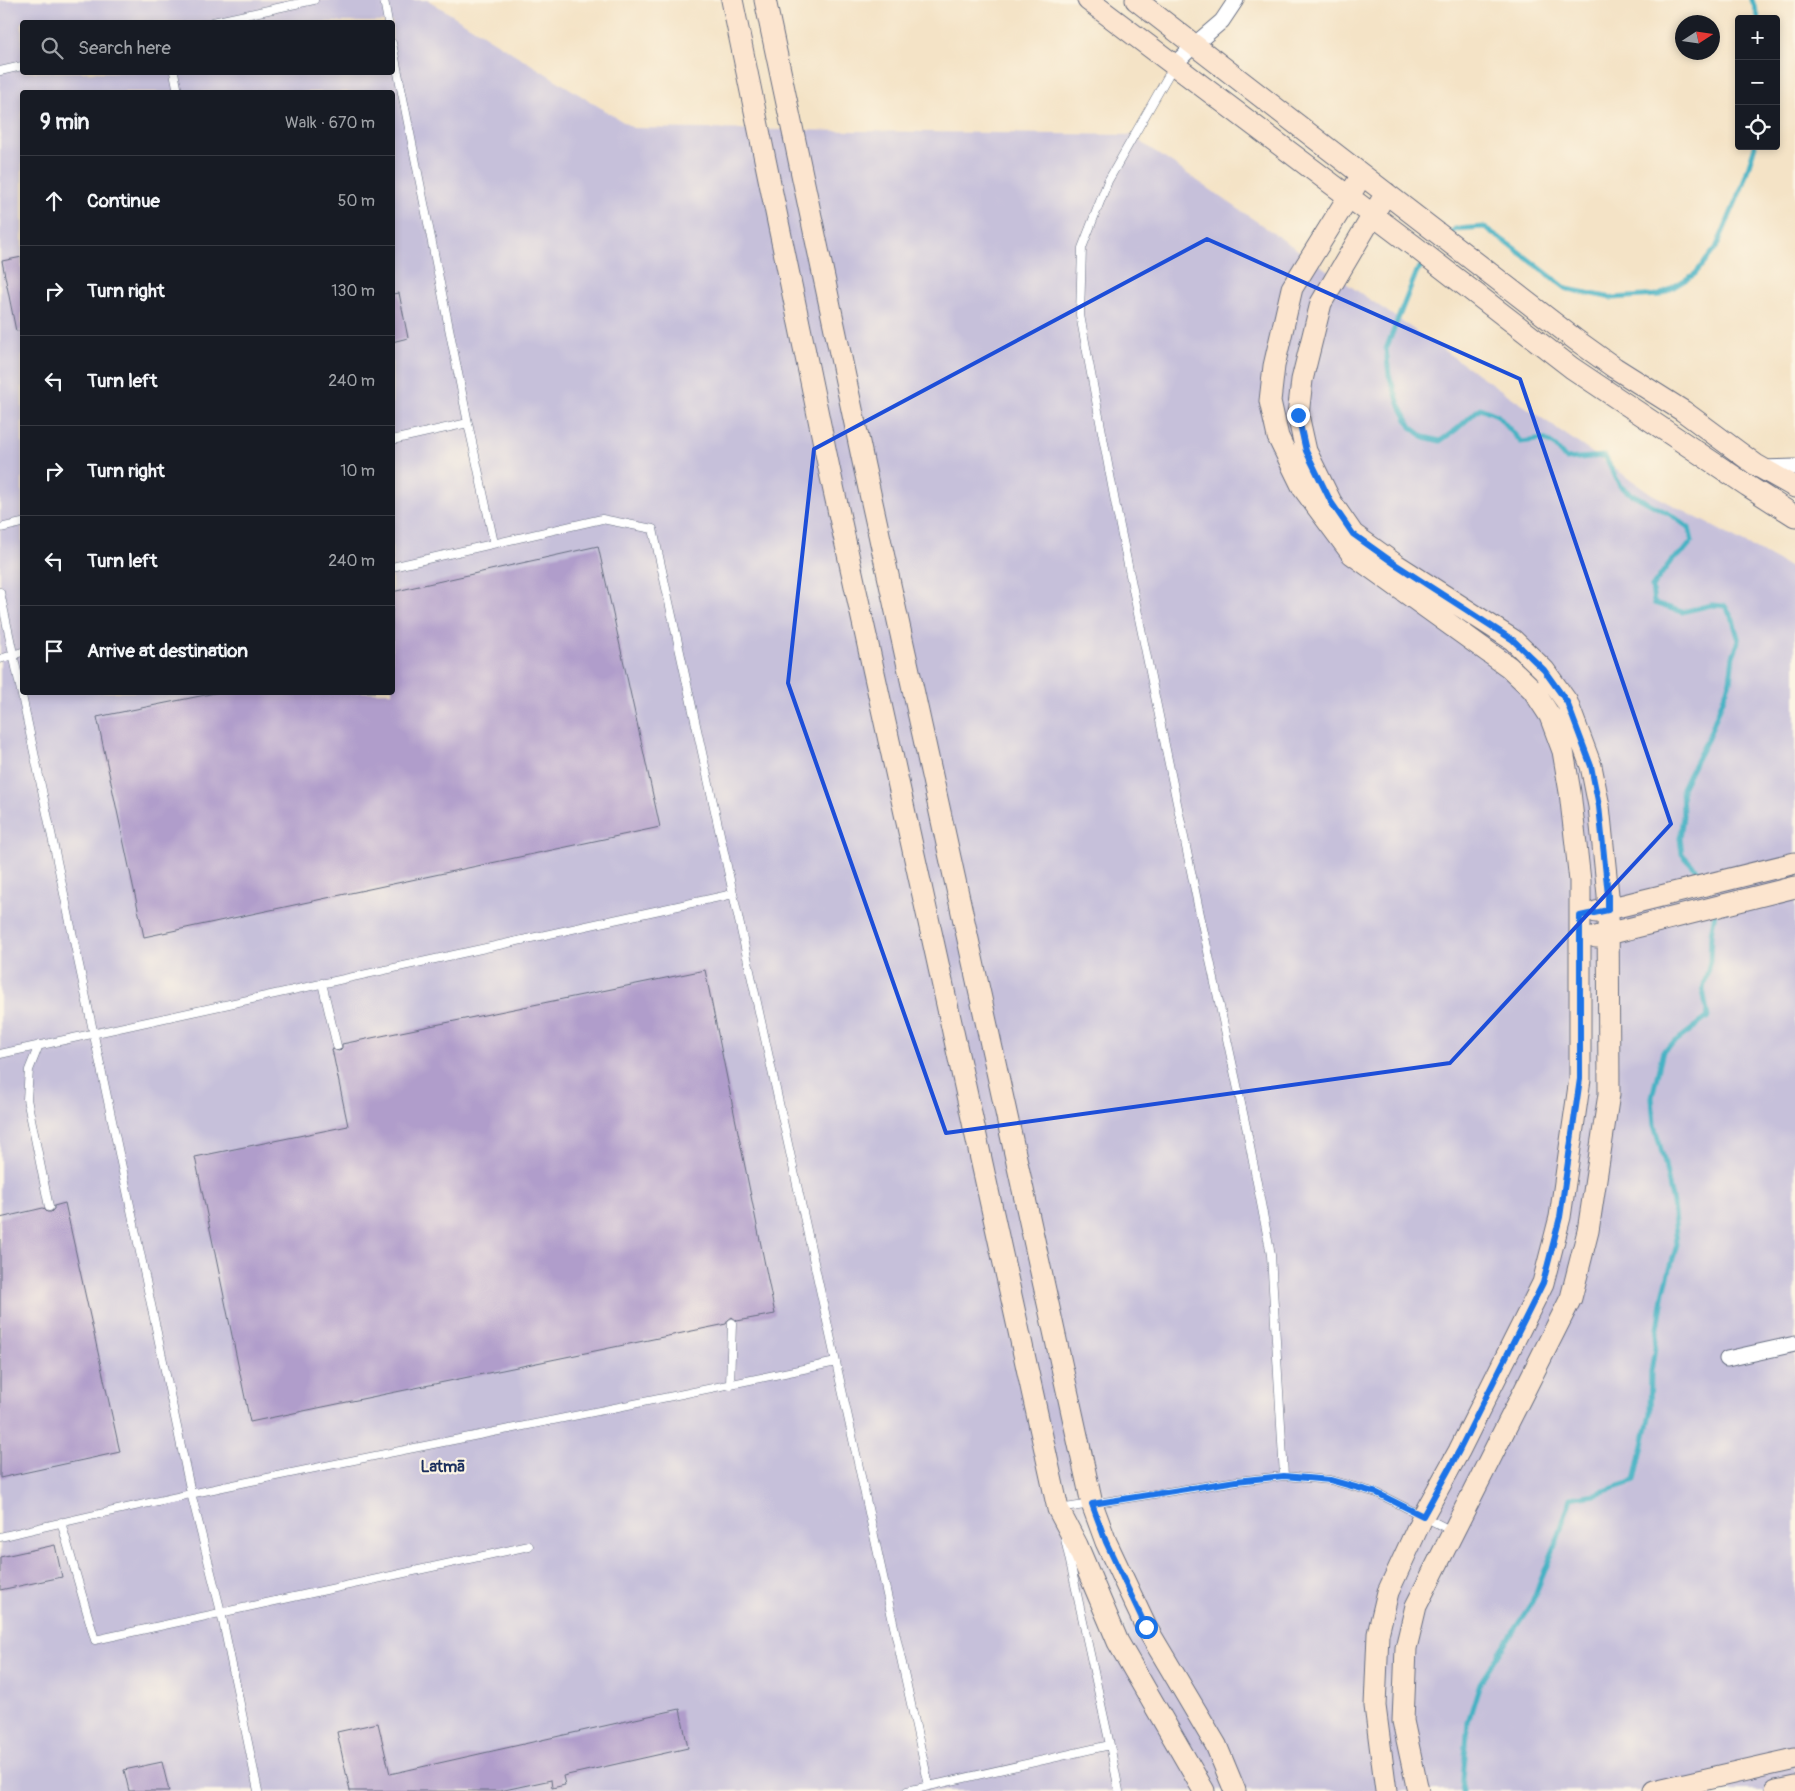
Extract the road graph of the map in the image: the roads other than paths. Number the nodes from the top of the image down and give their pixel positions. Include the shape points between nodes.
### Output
1 (314, 0) edge
2 (384, 0) edge
3 (732, 0) edge
4 (766, 0) edge
5 (1088, 0) edge
6 (1136, 0) edge
7 (1236, 0) edge
8 (222, 20) edge
9 (388, 20) edge
10 (1194, 45) junction
11 (395, 59) edge
12 (20, 66) edge
13 (1174, 66) junction
14 (0, 71) edge
15 (175, 75) edge
16 (178, 90) edge
17 (1362, 175) junction
18 (1386, 193) junction
19 (1348, 198) junction
20 (1372, 216) junction
21 (468, 423) junction
22 (395, 439) edge
23 (1795, 467) edge
24 (1761, 468) junction
25 (1795, 487) edge
26 (1795, 516) edge
27 (20, 523) edge
28 (0, 528) edge
29 (494, 543) junction
30 (395, 566) edge
31 (0, 592) edge
32 (20, 652) edge
33 (13, 654) junction
34 (0, 659) edge
35 (20, 687) edge
36 (22, 695) edge
37 (1795, 863) edge
38 (1795, 886) edge
39 (733, 894) junction
40 (1608, 910) junction
41 (1580, 916) junction
42 (1608, 934) junction
43 (1580, 941) junction
44 (322, 983) junction
45 (94, 1032) junction
46 (39, 1045) junction
47 (337, 1046) dead end
48 (0, 1054) edge
49 (49, 1207) dead end
50 (732, 1323) dead end
51 (1795, 1344) edge
52 (1728, 1359) dead end
53 (836, 1362) junction
54 (730, 1385) junction
55 (1284, 1476) junction
56 (191, 1493) junction
57 (1092, 1504) junction
58 (1058, 1509) junction
59 (1423, 1516) junction
60 (62, 1522) junction
61 (1454, 1532) junction
62 (0, 1537) edge
63 (530, 1546) dead end
64 (221, 1612) junction
65 (1110, 1745) junction
66 (1795, 1758) edge
67 (929, 1786) junction
68 (1795, 1787) edge
69 (258, 1791) edge
70 (907, 1791) edge
71 (1119, 1791) edge
72 (1204, 1791) edge
73 (1235, 1791) edge
74 (1386, 1791) edge
75 (1418, 1791) edge
76 (1654, 1791) edge
77 (1776, 1791) edge

1 - 8 lane
2 - 9 lane
3 - 58 street via 829,468
4 - 57 street via 862,456
5 - 13 street
6 - 10 street
7 - 10 street via 1222,21
10 - 13 street
10 - 17 street
11 - 21 lane
12 - 14 lane
13 - 19 street
13 - 55 lane via 1108,181 1082,248 1080,316 1116,507 1270,1255
15 - 16 lane
17 - 18 street
17 - 19 street
18 - 20 street
18 - 24 street via 1576,340 1684,411
19 - 20 street
19 - 41 street via 1292,288 1274,366 1270,401 1278,437 1303,488 1352,554 1509,667 1533,690 1550,716 1562,751 1570,792 1580,881
20 - 26 street via 1572,368
20 - 40 street via 1321,303 1302,380 1298,415 1306,451 1331,502 1353,534 1513,640 1544,670 1567,702 1591,766
21 - 22 lane
21 - 29 lane
23 - 24 street
24 - 25 street
27 - 28 lane
29 - 30 lane
29 - 39 lane via 602,519 653,529
31 - 33 lane
32 - 33 lane
33 - 34 lane
33 - 35 lane
36 - 45 lane
37 - 40 street
38 - 42 street
39 - 44 lane
39 - 53 lane
40 - 41 street
40 - 42 street
41 - 43 street
42 - 43 street
42 - 61 street via 1609,1094 1588,1232 1571,1298
43 - 59 street via 1580,1079 1560,1217 1543,1283
44 - 45 lane
44 - 47 lane
45 - 46 lane
45 - 56 lane
46 - 48 lane
46 - 49 lane via 30,1070 27,1099
50 - 54 lane
51 - 52 street
53 - 54 lane
53 - 67 lane
54 - 56 lane
55 - 57 lane
55 - 59 lane via 1330,1480 1368,1490
56 - 60 lane
56 - 64 lane
57 - 58 lane
57 - 73 street via 1146,1627 1216,1745
58 - 65 lane
58 - 72 street via 1077,1545 1118,1642
59 - 61 lane
59 - 74 street via 1388,1592 1378,1634 1375,1706
60 - 62 lane
60 - 64 lane via 95,1640
61 - 75 street via 1416,1606 1406,1648 1403,1721
63 - 64 lane
64 - 69 lane
65 - 67 lane
65 - 71 lane
66 - 76 street
67 - 70 lane
68 - 77 street

